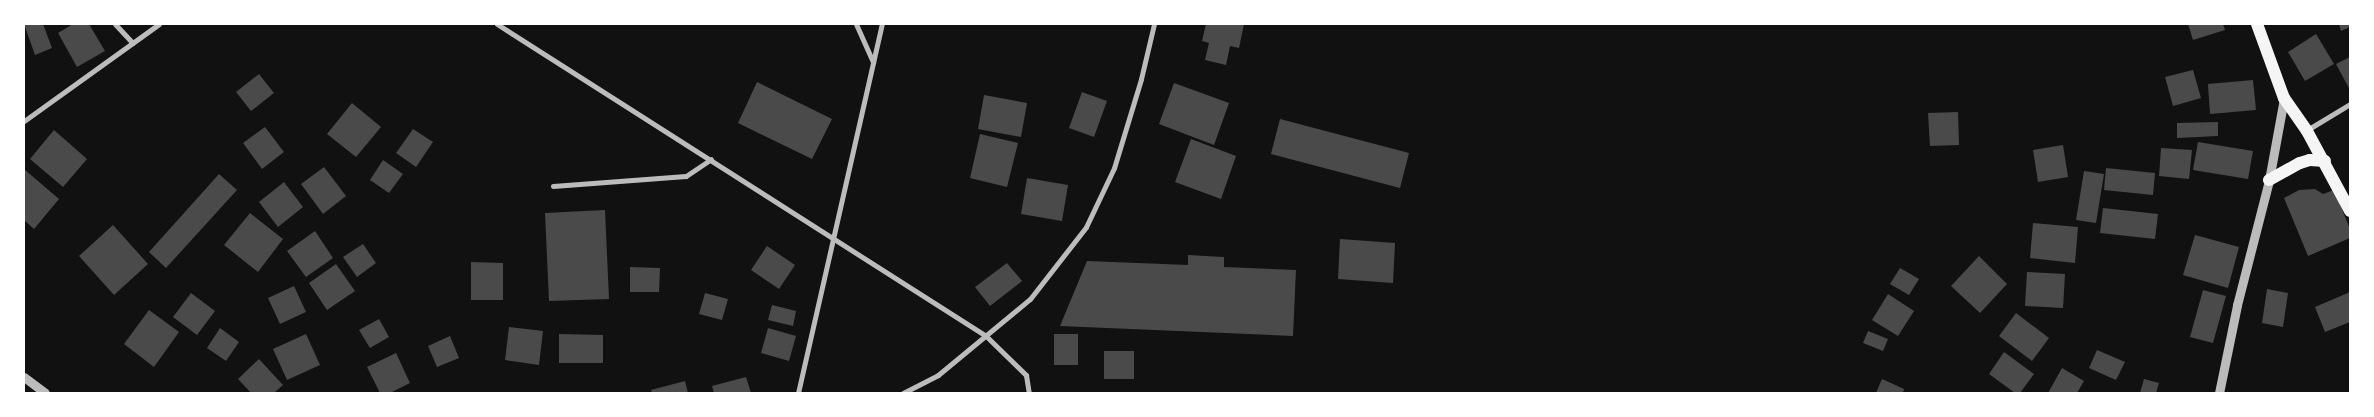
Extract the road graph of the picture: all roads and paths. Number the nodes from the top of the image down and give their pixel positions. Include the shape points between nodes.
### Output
1 (116, 24) edge
2 (159, 24) edge
3 (496, 24) edge
4 (856, 24) edge
5 (882, 24) edge
6 (1154, 24) edge
7 (2257, 24) edge
8 (133, 43) junction
9 (873, 62) junction
10 (2284, 98) junction
11 (2350, 104) edge
12 (24, 121) edge
13 (2307, 131) junction
14 (710, 159) junction
15 (2325, 161) junction
16 (2269, 180) junction
17 (553, 186) dead end
18 (2350, 211) edge
19 (833, 237) junction
20 (986, 336) junction
21 (24, 377) edge
22 (45, 393) edge
23 (798, 393) edge
24 (904, 393) edge
25 (1029, 393) edge
26 (2219, 393) edge

1 - 8 street
2 - 8 street
3 - 14 street
4 - 9 street
5 - 9 street
6 - 20 street via 1114,168 1086,227 1030,299
7 - 10 main road
8 - 12 street
9 - 19 street
10 - 13 main road
10 - 16 street
11 - 13 street
13 - 15 main road
14 - 17 street via 686,176
14 - 19 street
15 - 16 main road via 2300,163
15 - 18 main road
16 - 26 street via 2237,305
19 - 20 street
19 - 23 street
20 - 24 street via 938,375
20 - 25 street via 1026,375
21 - 22 street

